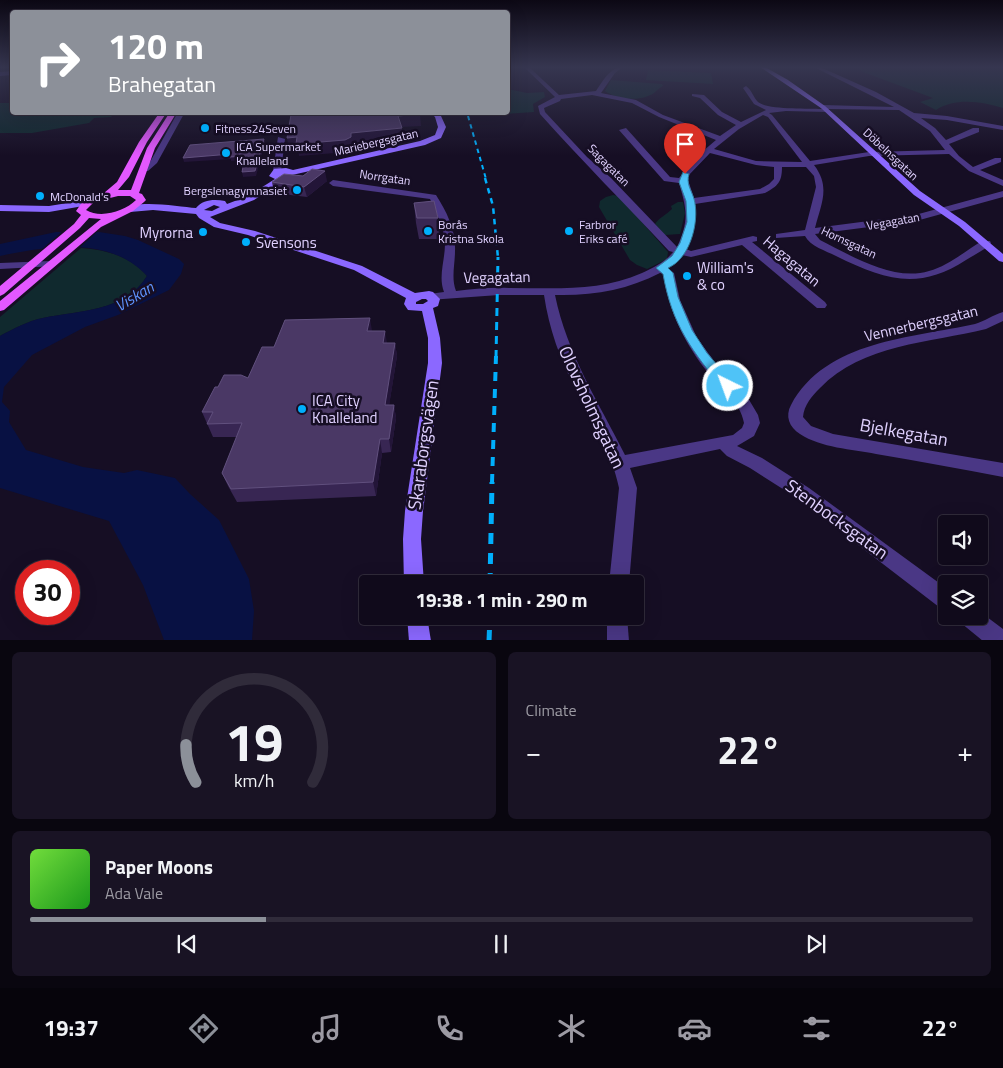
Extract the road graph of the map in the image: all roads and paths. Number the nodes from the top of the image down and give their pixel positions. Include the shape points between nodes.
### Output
1 (558, 97) edge
2 (610, 97) edge
3 (703, 97) edge
4 (752, 97) edge
5 (809, 97) edge
6 (878, 97) edge
7 (825, 109) junction
8 (901, 109) junction
9 (767, 112) junction
10 (162, 115) edge
11 (172, 115) edge
12 (180, 115) edge
13 (437, 115) edge
14 (912, 115) junction
15 (743, 125) junction
16 (1003, 128) edge
17 (623, 130) dead end
18 (976, 130) dead end
19 (281, 139) dead end
20 (720, 139) junction
21 (946, 143) junction
22 (708, 150) junction
23 (952, 152) junction
24 (875, 154) junction
25 (998, 160) dead end
26 (808, 164) junction
27 (778, 165) junction
28 (145, 169) junction
29 (973, 170) junction
30 (275, 173) junction
31 (288, 175) junction
32 (683, 182) junction
33 (333, 183) dead end
34 (1003, 183) edge
35 (1003, 194) edge
36 (107, 195) junction
37 (137, 196) junction
38 (690, 201) junction
39 (208, 204) junction
40 (222, 207) junction
41 (130, 209) junction
42 (0, 210) edge
43 (85, 210) junction
44 (943, 211) junction
45 (199, 212) junction
46 (117, 214) junction
47 (809, 232) junction
48 (251, 233) junction
49 (780, 236) dead end
50 (986, 243) junction
51 (680, 252) junction
52 (1003, 258) edge
53 (34, 263) junction
54 (51, 264) junction
55 (0, 266) edge
56 (661, 268) junction
57 (0, 292) edge
58 (549, 292) junction
59 (451, 294) junction
60 (430, 303) junction
61 (821, 305) dead end
62 (0, 307) edge
63 (1003, 316) edge
64 (801, 426) joint
65 (725, 444) junction
66 (620, 463) junction
67 (1003, 470) edge
68 (414, 575) edge
69 (620, 575) edge
70 (938, 594) edge
71 (418, 625) edge
72 (617, 625) edge
73 (980, 625) edge
74 (420, 640) edge
75 (618, 640) edge
76 (1001, 640) edge

1 - 51 street, Sagagatan via 556,102 540,107 542,113 673,249
2 - 20 street via 634,101 661,116
3 - 15 street via 717,112
4 - 9 street, Hornsgatan
5 - 7 street, Döbelnsgatan
6 - 8 street
7 - 8 street
7 - 9 street
7 - 24 street, Döbelnsgatan
8 - 14 street
9 - 15 street
9 - 26 street, Hornsgatan
10 - 36 main road via 123,180
11 - 28 main road via 155,140
12 - 28 street via 153,163
13 - 31 street, Mariebergsgatan via 442,127 438,136 431,140
14 - 16 street
14 - 21 street
15 - 20 street
17 - 32 street via 667,179
18 - 21 street
19 - 30 street
20 - 22 street
21 - 23 street
22 - 27 street via 747,161
22 - 32 street via 685,174
23 - 24 street
23 - 29 street
24 - 26 street
24 - 44 street, Döbelnsgatan via 917,193
25 - 29 street
26 - 27 street
26 - 47 street, Hornsgatan via 818,176 820,187
27 - 38 street via 778,179 768,189
28 - 37 main road
29 - 34 street
30 - 31 street via 286,170
30 - 40 street
31 - 40 street via 245,201
32 - 38 street
33 - 59 street, Norrgatan via 433,197 448,232 447,286
35 - 44 street, Vegagatan
36 - 37 main road
36 - 43 main road
37 - 39 street via 164,202
37 - 41 main road via 138,204
38 - 51 street via 691,222
39 - 40 street
39 - 45 street via 200,207
40 - 45 street via 210,214
40 - 48 street via 226,221
41 - 45 street via 152,207
41 - 46 main road
42 - 43 street
43 - 46 main road via 100,216
43 - 53 main road via 77,226
44 - 47 street, Vegagatan via 888,223
44 - 50 street, Döbelnsgatan
45 - 48 street via 216,225
46 - 54 main road via 98,225
47 - 49 street, Vegagatan
47 - 50 street, Hornsgatan via 816,242 843,255 895,275 908,276 932,274
48 - 60 street via 375,276 413,297 409,302 418,309
50 - 52 street, Döbelnsgatan
51 - 56 street, Vegagatan
51 - 61 street, Hagagatan via 691,254 749,240
53 - 54 street
53 - 55 street
53 - 57 main road
54 - 62 main road
56 - 58 street, Vegagatan via 622,286 585,292
56 - 65 street via 668,273 672,297 686,330 751,415 748,432
58 - 59 street, Vegagatan
58 - 66 street, Olovsholmsgatan via 566,356
59 - 60 street, Vegagatan
60 - 68 street, Skaraborgsvägen via 435,363 414,511
63 - 64 street, Vennerbergsgatan via 982,326 866,352 843,362 820,379 798,406 795,418
64 - 67 street, Bjelkegatan via 814,435 833,440
65 - 66 street
65 - 70 street, Stenbocksgatan via 733,452 803,493
66 - 69 street, Olovsholmsgatan via 628,488
71 - 74 street
72 - 75 street
73 - 76 street

